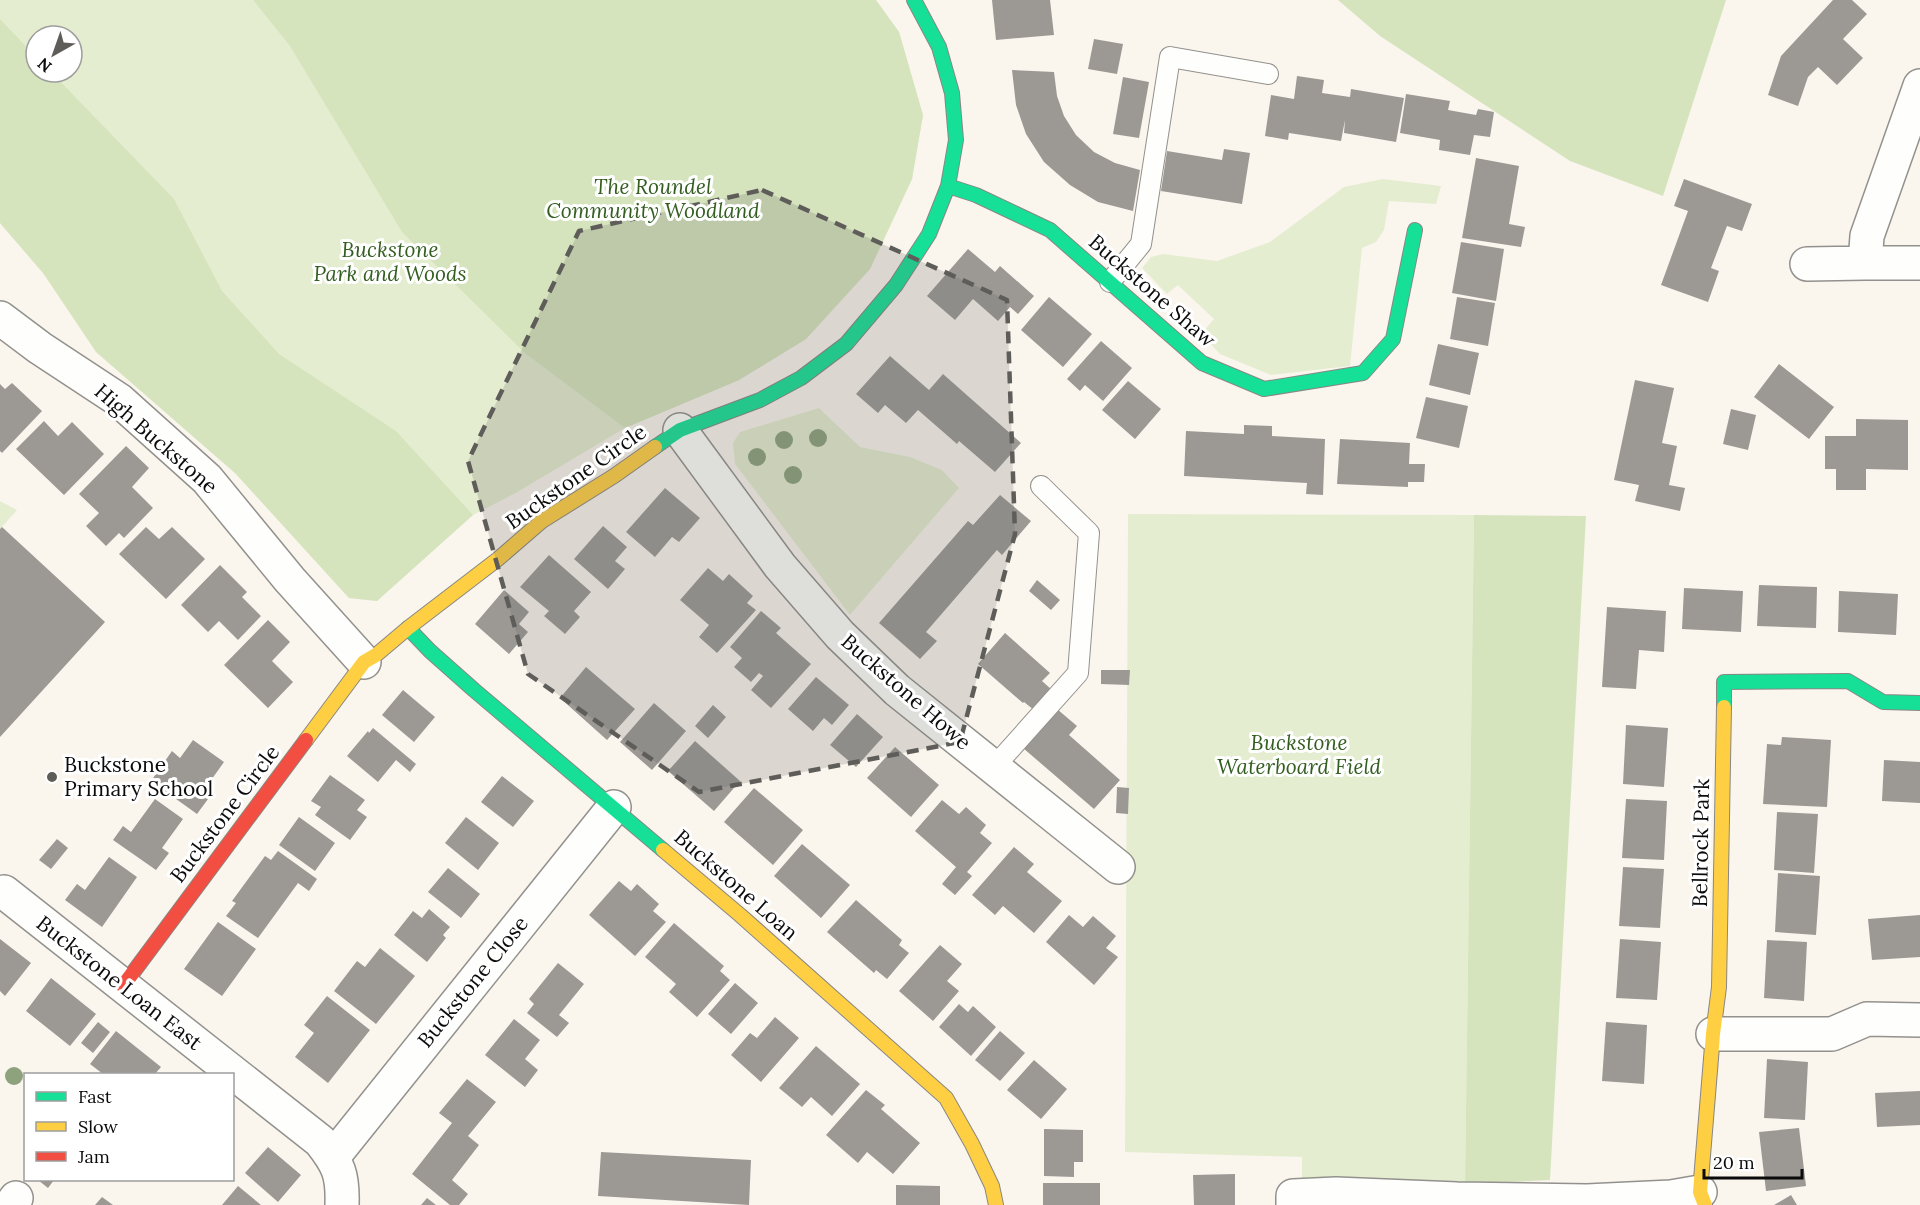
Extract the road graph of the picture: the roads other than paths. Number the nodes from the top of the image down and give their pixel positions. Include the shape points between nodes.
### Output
1 (914, 0) edge
2 (1268, 74) dead end
3 (1920, 86) edge
4 (948, 186) junction
5 (1415, 230) dead end
6 (1864, 263) junction
7 (1920, 263) edge
8 (1808, 264) dead end
9 (1110, 282) junction
10 (0, 318) edge
11 (680, 430) junction
12 (1041, 486) dead end
13 (408, 628) junction
14 (364, 662) junction
15 (1920, 703) edge
16 (994, 767) junction
17 (614, 807) junction
18 (1118, 867) dead end
19 (2, 892) edge
20 (123, 987) junction
21 (1920, 1020) edge
22 (1713, 1034) junction
23 (233, 1073) edge
24 (234, 1074) edge
25 (333, 1157) junction
26 (1702, 1199) edge
27 (342, 1205) edge
28 (996, 1205) edge
29 (1293, 1205) edge

1 - 4 street, Buckstone Circle via 939,47 952,93 956,140
2 - 9 lane via 1170,57 1141,244
3 - 6 street via 1867,236
4 - 9 street, Buckstone Shaw via 1050,230
4 - 11 street, Buckstone Circle via 929,234 896,285 846,344 801,378 760,400
5 - 9 street, Buckstone Shaw via 1393,339 1364,373 1264,389 1202,363
6 - 7 street
6 - 8 street
10 - 14 street, High Buckstone via 118,400 207,479
11 - 13 street, Buckstone Circle via 542,521 498,560
11 - 16 street, Buckstone Howe via 780,566 840,635 897,690
12 - 16 lane via 1089,533 1078,673
13 - 14 street, Buckstone Circle
13 - 17 street, Buckstone Loan via 474,690
14 - 20 street, Buckstone Circle
15 - 22 street, Bellrock Park via 1883,702 1848,681 1724,682 1719,987
16 - 18 street, Buckstone Howe
17 - 25 street, Buckstone Close
17 - 28 street, Buckstone Loan via 946,1098 992,1186
19 - 20 street, Buckstone Loan East
20 - 23 street, Buckstone Loan East
21 - 22 street via 1867,1019 1832,1034
22 - 26 street, Bellrock Park
24 - 25 street, Buckstone Loan East via 320,1141
25 - 27 street, Buckstone Loan East via 343,1182
26 - 29 street via 1587,1202 1335,1194 1293,1196

